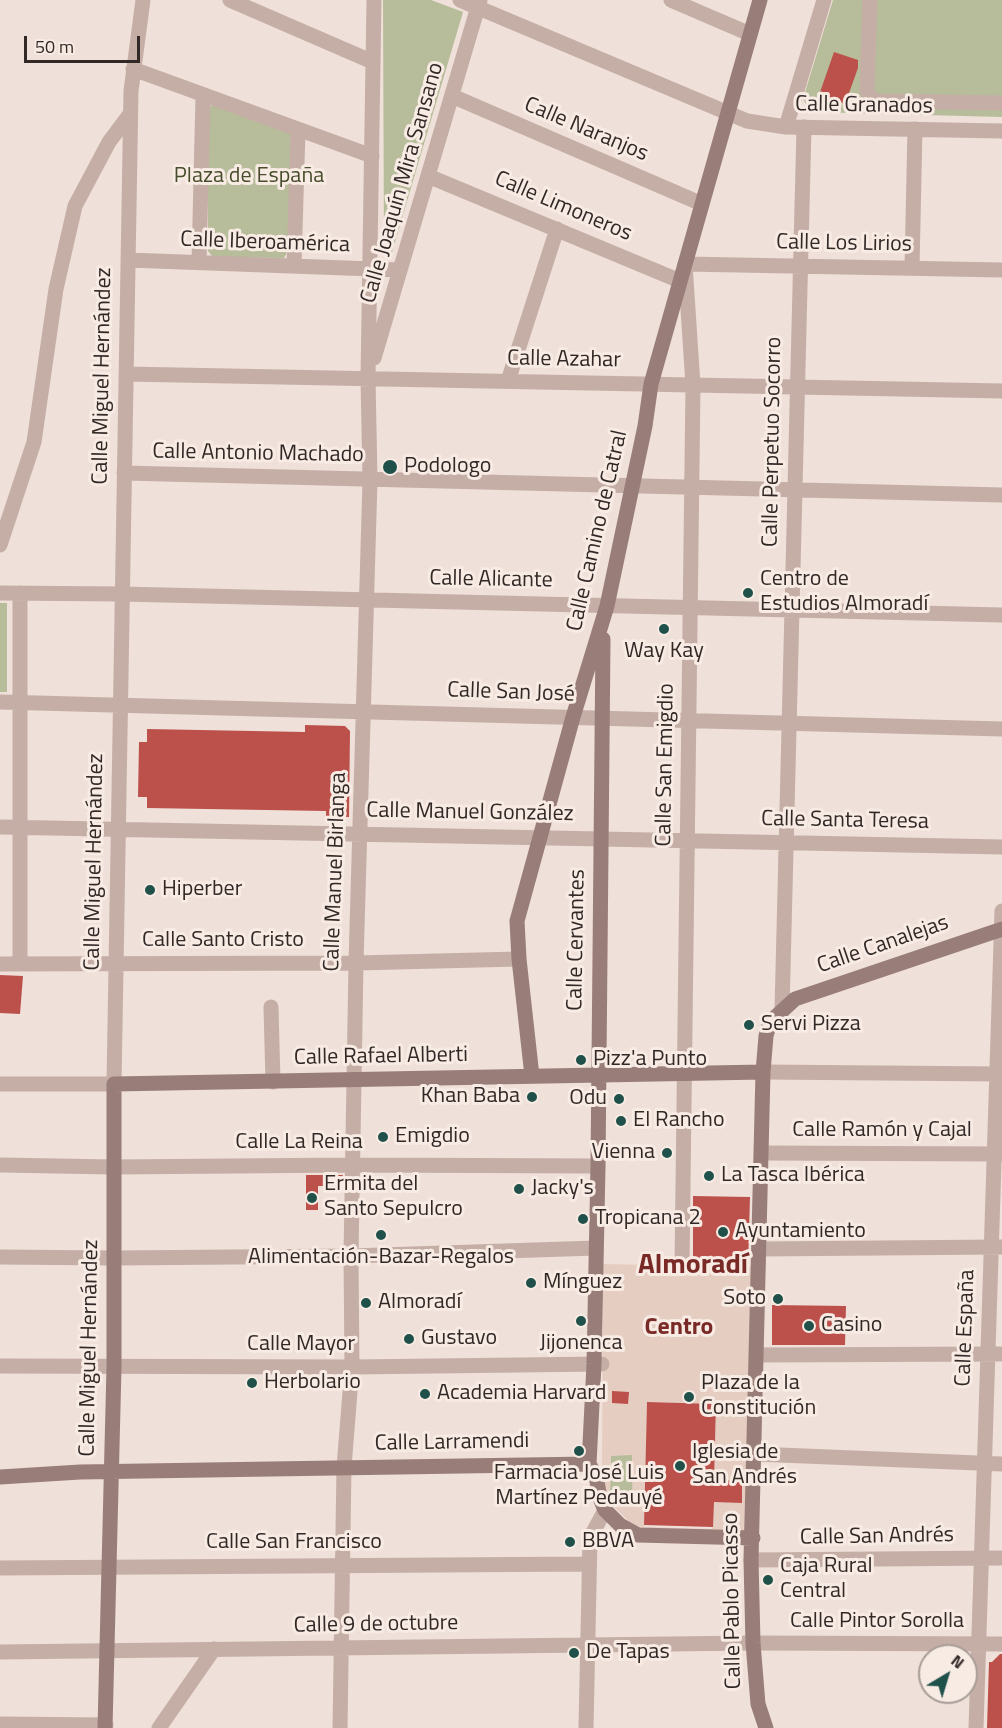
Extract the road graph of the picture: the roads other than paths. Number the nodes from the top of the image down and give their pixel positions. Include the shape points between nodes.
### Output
1 (143, 0) edge
2 (230, 0) edge
3 (374, 0) edge
4 (460, 0) edge
5 (671, 0) edge
6 (760, 0) edge
7 (824, 0) edge
8 (870, 0) edge
9 (479, 4) edge
10 (750, 34) junction
11 (373, 62) junction
12 (133, 69) junction
13 (203, 95) junction
14 (452, 96) junction
15 (1002, 103) edge
16 (130, 114) junction
17 (727, 114) junction
18 (786, 126) junction
19 (804, 127) junction
20 (298, 129) junction
21 (915, 129) junction
22 (1002, 131) edge
23 (372, 156) junction
24 (428, 176) junction
25 (702, 204) junction
26 (557, 229) junction
27 (128, 260) junction
28 (199, 263) junction
29 (685, 264) junction
30 (294, 266) junction
31 (800, 267) junction
32 (912, 268) junction
33 (370, 269) junction
34 (400, 270) junction
35 (1002, 270) edge
36 (680, 281) junction
37 (126, 374) junction
38 (368, 378) junction
39 (508, 381) junction
40 (651, 384) junction
41 (693, 385) junction
42 (797, 387) junction
43 (1002, 391) edge
44 (124, 474) junction
45 (370, 480) junction
46 (633, 486) junction
47 (692, 487) junction
48 (795, 490) junction
49 (1002, 495) edge
50 (0, 545) edge
51 (0, 593) edge
52 (20, 593) junction
53 (122, 594) junction
54 (366, 600) junction
55 (607, 606) junction
56 (690, 608) junction
57 (792, 610) junction
58 (1002, 615) edge
59 (603, 621) junction
60 (0, 702) edge
61 (20, 702) junction
62 (120, 705) junction
63 (363, 711) junction
64 (573, 717) junction
65 (602, 718) junction
66 (689, 720) junction
67 (789, 723) junction
68 (1002, 729) edge
69 (0, 827) edge
70 (20, 827) junction
71 (118, 829) junction
72 (360, 834) junction
73 (539, 837) junction
74 (601, 838) junction
75 (688, 840) junction
76 (786, 842) junction
77 (1002, 847) edge
78 (1002, 911) edge
79 (1002, 929) edge
80 (519, 959) junction
81 (356, 963) junction
82 (0, 964) edge
83 (20, 964) junction
84 (116, 964) junction
85 (272, 1007) dead end
86 (782, 1010) junction
87 (763, 1072) junction
88 (685, 1074) junction
89 (999, 1074) edge
90 (599, 1075) junction
91 (532, 1076) junction
92 (354, 1081) junction
93 (273, 1082) junction
94 (0, 1084) edge
95 (114, 1084) junction
96 (762, 1153) junction
97 (998, 1154) edge
98 (353, 1165) junction
99 (0, 1166) edge
100 (598, 1166) junction
101 (112, 1167) junction
102 (997, 1247) edge
103 (759, 1249) junction
104 (596, 1254) junction
105 (351, 1256) junction
106 (0, 1257) edge
107 (114, 1258) junction
108 (682, 1266) dead end
109 (995, 1354) edge
110 (757, 1355) junction
111 (598, 1364) junction
112 (0, 1366) edge
113 (114, 1367) junction
114 (351, 1367) junction
115 (755, 1454) junction
116 (589, 1464) junction
117 (984, 1464) junction
118 (1002, 1464) edge
119 (344, 1467) junction
120 (111, 1472) junction
121 (0, 1477) edge
122 (605, 1510) junction
123 (753, 1538) junction
124 (981, 1558) junction
125 (1002, 1558) edge
126 (752, 1560) junction
127 (588, 1564) junction
128 (344, 1566) junction
129 (108, 1567) junction
130 (0, 1568) edge
131 (753, 1643) junction
132 (1002, 1644) edge
133 (587, 1645) junction
134 (979, 1645) junction
135 (342, 1648) junction
136 (214, 1649) junction
137 (107, 1651) junction
138 (0, 1652) edge
139 (0, 1724) edge
140 (106, 1727) edge
141 (159, 1728) edge
142 (340, 1728) edge
143 (586, 1728) edge
144 (766, 1728) edge
145 (976, 1728) edge

1 - 12 street, Calle Miguel Hernández
2 - 11 street
3 - 11 street, Calle Manuel Birlanga
4 - 9 street, Calle Granados
5 - 10 street
6 - 10 main road, Calle Camino de Catral
7 - 18 street
8 - 15 street via 867,91 871,98
9 - 14 street, Calle Joaquín Mira Sansano
9 - 17 street, Calle Granados
10 - 17 main road, Calle Camino de Catral
11 - 23 street, Calle Manuel Birlanga
12 - 13 street
12 - 16 street, Calle Miguel Hernández
13 - 20 street
13 - 28 street
14 - 24 street, Calle Joaquín Mira Sansano
14 - 25 street, Calle Naranjos
16 - 27 street, Calle Miguel Hernández
16 - 50 street via 109,142 75,206 56,288 36,433
17 - 18 street, Calle Granados
17 - 25 main road, Calle Camino de Catral
18 - 19 street, Calle Granados
19 - 21 street, Calle Granados
19 - 31 street, Calle Perpetuo Socorro
20 - 23 street
20 - 30 street
21 - 22 street, Calle Granados
21 - 32 street
23 - 33 street, Calle Manuel Birlanga
24 - 26 street, Calle Limoneros
24 - 34 street, Calle Joaquín Mira Sansano
25 - 29 main road, Calle Camino de Catral
26 - 36 street, Calle Limoneros
26 - 39 street
27 - 28 street, Calle Iberoamérica
27 - 37 street, Calle Miguel Hernández
28 - 30 street, Calle Iberoamérica
29 - 31 street, Calle Los Lirios
29 - 36 main road, Calle Camino de Catral
29 - 41 street, Calle San Emigdio
30 - 33 street, Calle Iberoamérica
31 - 32 street, Calle Los Lirios
31 - 42 street, Calle Perpetuo Socorro
32 - 35 street, Calle Los Lirios
33 - 34 street, Calle Iberoamérica
33 - 38 street, Calle Manuel Birlanga
34 - 38 street, Calle Joaquín Mira Sansano
36 - 40 main road, Calle Camino de Catral
37 - 38 street, Calle Azahar
37 - 44 street, Calle Miguel Hernández
38 - 39 street, Calle Azahar
38 - 45 street, Calle Manuel Birlanga
39 - 40 street, Calle Azahar
40 - 41 street, Calle Azahar
40 - 46 main road, Calle Camino de Catral
41 - 42 street, Calle Azahar
41 - 47 street, Calle San Emigdio
42 - 43 street, Calle Azahar
42 - 48 street, Calle Perpetuo Socorro
44 - 45 street, Calle Antonio Machado
44 - 53 street, Calle Miguel Hernández
45 - 46 street, Calle Antonio Machado
45 - 54 street, Calle Manuel Birlanga
46 - 47 street, Calle Antonio Machado
46 - 55 main road, Calle Camino de Catral
47 - 48 street, Calle Antonio Machado
47 - 56 street, Calle San Emigdio
48 - 49 street, Calle Antonio Machado
48 - 57 street, Calle Perpetuo Socorro
51 - 52 street, Calle Alicante
52 - 53 street, Calle Alicante
52 - 61 street
53 - 54 street, Calle Alicante
53 - 62 street, Calle Miguel Hernández
54 - 55 street, Calle Alicante
54 - 63 street, Calle Manuel Birlanga
55 - 56 street, Calle Alicante
55 - 59 main road, Calle Camino de Catral
56 - 57 street, Calle Alicante
56 - 66 street, Calle San Emigdio
57 - 58 street, Calle Alicante
57 - 67 street, Calle Perpetuo Socorro
59 - 64 main road, Calle Camino de Catral
59 - 65 main road, Calle Cervantes
60 - 61 street, Calle San José
61 - 62 street, Calle San José
61 - 70 street
62 - 63 street, Calle San José
62 - 71 street, Calle Miguel Hernández
63 - 64 street, Calle San José
63 - 72 street, Calle Manuel Birlanga
64 - 65 street, Calle San José
64 - 73 main road, Calle Camino de Catral
65 - 66 street, Calle San José
65 - 74 main road, Calle Cervantes
66 - 67 street, Calle San José
66 - 75 street, Calle San Emigdio
67 - 68 street, Calle San José
67 - 76 street, Calle Perpetuo Socorro
69 - 70 street, Calle Manuel González
70 - 71 street, Calle Manuel González
70 - 83 street
71 - 72 street, Calle Manuel González
71 - 84 street, Calle Miguel Hernández
72 - 73 street, Calle Manuel González
72 - 81 street, Calle Manuel Birlanga
73 - 74 street, Calle Manuel González
73 - 80 main road, Calle Camino de Catral via 517,921
74 - 75 street, Calle Manuel González
74 - 90 main road, Calle Cervantes
75 - 76 street, Calle Santa Teresa
75 - 88 street, Calle San Emigdio
76 - 77 street, Calle Santa Teresa
76 - 86 street, Calle Perpetuo Socorro
78 - 79 street, Calle España
79 - 86 main road, Calle Canalejas via 795,999
79 - 89 street, Calle España
80 - 81 street, Calle Santo Cristo
80 - 91 main road, Calle Camino de Catral
81 - 84 street, Calle Santo Cristo
81 - 92 street, Calle Manuel Birlanga
82 - 83 street, Calle Santo Cristo
83 - 84 street, Calle Santo Cristo
84 - 95 street, Calle Miguel Hernández
85 - 93 street
86 - 87 main road, Calle Pablo Picasso via 770,1022 766,1035
87 - 88 main road, Calle Rafael Alberti
87 - 89 street
87 - 96 main road, Calle Pablo Picasso
88 - 90 main road, Calle Rafael Alberti
88 - 108 street, Calle San Emigdio
89 - 97 street, Calle España
90 - 91 main road, Calle Rafael Alberti
90 - 100 main road, Calle Cervantes
91 - 92 main road, Calle Rafael Alberti
92 - 93 main road, Calle Rafael Alberti
92 - 98 street, Calle Manuel Birlanga
93 - 95 main road, Calle Rafael Alberti
94 - 95 street, Calle Rafael Alberti
95 - 101 main road, Calle Miguel Hernández
96 - 97 street, Calle Ramón y Cajal
96 - 103 main road, Calle Pablo Picasso
97 - 102 street, Calle España
98 - 100 street, Calle La Reina
98 - 101 street, Calle La Reina
98 - 105 street, Calle Manuel Birlanga
99 - 101 street, Calle La Reina
100 - 104 main road, Calle Cervantes
101 - 107 main road, Calle Miguel Hernández
102 - 103 street
102 - 109 street, Calle España
103 - 110 main road, Calle Pablo Picasso
104 - 105 street
104 - 111 main road
105 - 107 street
105 - 114 street, Calle Manuel Birlanga
106 - 107 street
107 - 113 main road, Calle Miguel Hernández
109 - 110 street
109 - 117 street, Calle España
110 - 115 main road, Calle Pablo Picasso
111 - 114 street, Calle Mayor
111 - 116 main road
112 - 113 street, Calle Mayor
113 - 114 street, Calle Mayor
113 - 120 main road, Calle Miguel Hernández
114 - 119 street, Calle Manuel Birlanga
115 - 117 street
115 - 123 main road, Calle Pablo Picasso
116 - 119 main road, Calle Larramendi
116 - 122 main road
117 - 118 street
117 - 124 street, Calle España
119 - 120 main road, Calle Larramendi
119 - 128 street, Calle Manuel Birlanga
120 - 121 main road, Calle Larramendi
120 - 129 main road, Calle Miguel Hernández
122 - 123 main road via 638,1535
122 - 127 street via 590,1538
123 - 126 main road, Calle Pablo Picasso
124 - 125 street, Calle San Andrés
124 - 126 street, Calle San Andrés
124 - 134 street, Calle España
126 - 131 main road, Calle Pablo Picasso
127 - 128 street, Calle San Francisco
127 - 133 street
128 - 129 street, Calle San Francisco
128 - 135 street, Calle Manuel Birlanga
129 - 130 street, Calle San Francisco
129 - 137 main road, Calle Miguel Hernández
131 - 133 street, Calle 9 de octubre
131 - 134 street, Calle Pintor Sorolla
131 - 144 main road, Calle Pablo Picasso via 758,1704
132 - 134 street, Calle Pintor Sorolla
133 - 135 street, Calle 9 de octubre
133 - 143 street
134 - 145 street, Calle España
135 - 136 street, Calle 9 de octubre
135 - 142 street, Calle Manuel Birlanga
136 - 137 street, Calle 9 de octubre
136 - 141 street
137 - 138 street, Calle 9 de octubre
137 - 140 main road, Calle Miguel Hernández
139 - 140 street

